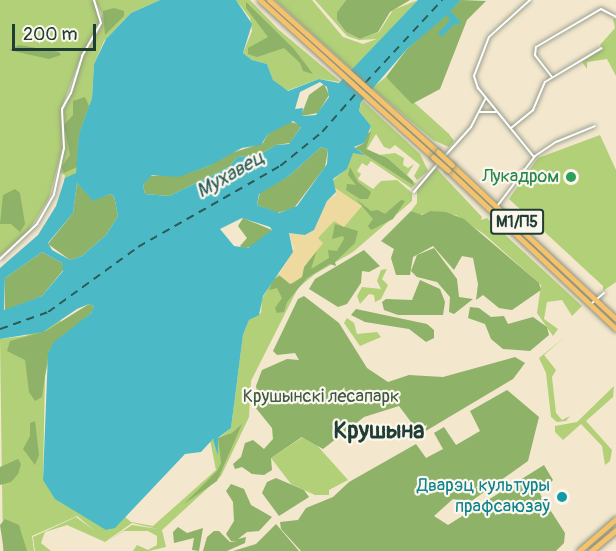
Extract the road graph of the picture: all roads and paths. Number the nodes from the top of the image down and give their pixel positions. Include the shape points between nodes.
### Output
1 (94, 0) edge
2 (260, 0) edge
3 (269, 0) edge
4 (530, 0) edge
5 (616, 17) edge
6 (602, 48) dead end
7 (322, 55) junction
8 (552, 77) junction
9 (486, 98) junction
10 (386, 111) junction
11 (479, 112) junction
12 (499, 114) junction
13 (595, 126) dead end
14 (511, 128) junction
15 (534, 157) junction
16 (450, 168) junction
17 (414, 192) dead end
18 (498, 205) junction
19 (0, 259) edge
20 (604, 293) dead end
21 (597, 298) junction
22 (591, 304) junction
23 (616, 319) edge
24 (616, 329) edge
25 (616, 519) edge
26 (616, 530) edge
27 (579, 551) edge
28 (591, 551) edge

1 - 19 street via 101,23 82,56 72,93 62,109 64,148 54,194 37,225
2 - 7 highway, М1/П5
3 - 7 highway, М1/П5
4 - 9 street via 486,44 474,76
5 - 8 street via 600,9 535,49
6 - 8 street
7 - 10 highway, М1/П5
8 - 14 street via 543,84 528,115
9 - 11 street
9 - 12 street
10 - 16 highway, М1/П5, bridge via 433,157
10 - 16 highway, М1/П5, bridge via 438,152
11 - 12 street via 492,110
11 - 17 street via 471,127 417,184
12 - 14 street
13 - 15 street via 556,142
14 - 15 street
15 - 18 street
16 - 18 highway, М1/П5
16 - 22 highway, М1/П5
18 - 21 highway, М1/П5
20 - 21 street
21 - 22 street
21 - 23 highway, М1/П5
22 - 24 highway, М1/П5
25 - 27 highway
26 - 28 highway

